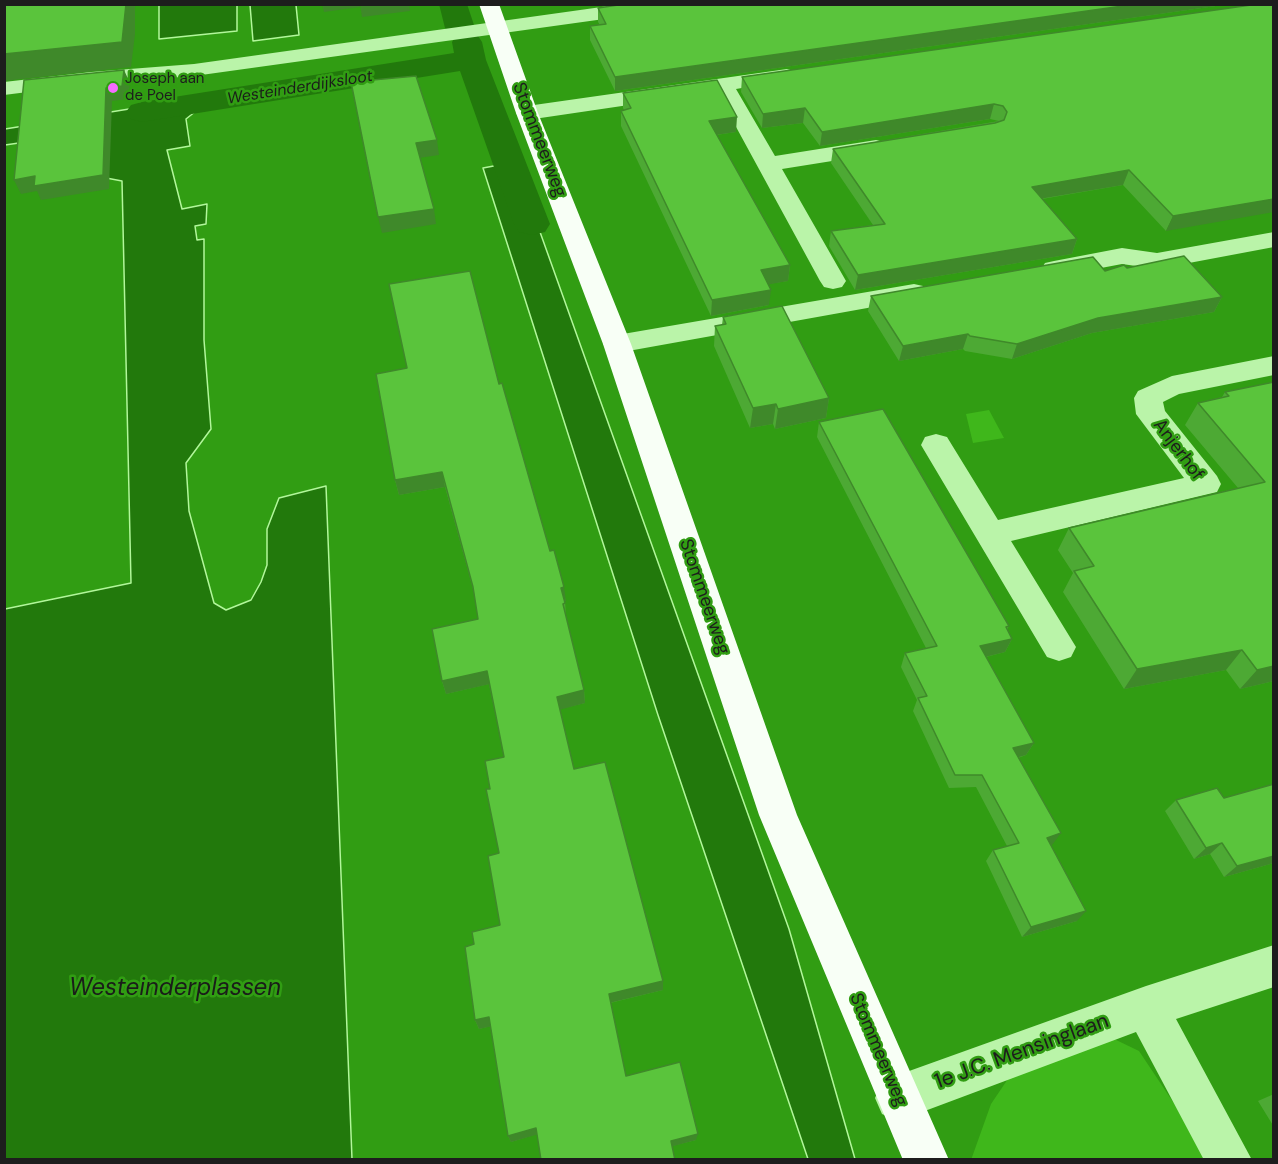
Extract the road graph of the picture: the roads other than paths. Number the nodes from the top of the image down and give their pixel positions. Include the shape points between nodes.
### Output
1 (669, 4) edge
2 (493, 16) edge
3 (802, 73) edge
4 (723, 84) junction
5 (4, 89) edge
6 (527, 112) junction
7 (895, 144) edge
8 (768, 164) junction
9 (1274, 239) edge
10 (1030, 273) edge
11 (832, 281) dead end
12 (937, 288) edge
13 (617, 344) junction
14 (1274, 365) edge
15 (936, 445) dead end
16 (990, 534) junction
17 (1059, 647) dead end
18 (1274, 966) edge
19 (1146, 1007) junction
20 (898, 1098) junction
21 (926, 1160) edge
22 (1229, 1160) edge

1 - 2 street
2 - 5 street via 194,70
2 - 6 main road, Stommeerweg
3 - 4 street
4 - 6 street
4 - 8 street
6 - 13 main road, Stommeerweg
7 - 8 street
8 - 11 street
9 - 10 street via 1157,261 1122,256
12 - 13 street
13 - 20 main road, Stommeerweg via 778,815
14 - 16 street, Anjerhof via 1172,387 1148,398 1151,414 1206,484
15 - 16 street
16 - 17 street
18 - 19 street, 1e J.C. Mensinglaan
19 - 20 street, 1e J.C. Mensinglaan
19 - 22 street
20 - 21 main road, Stommeerweg

